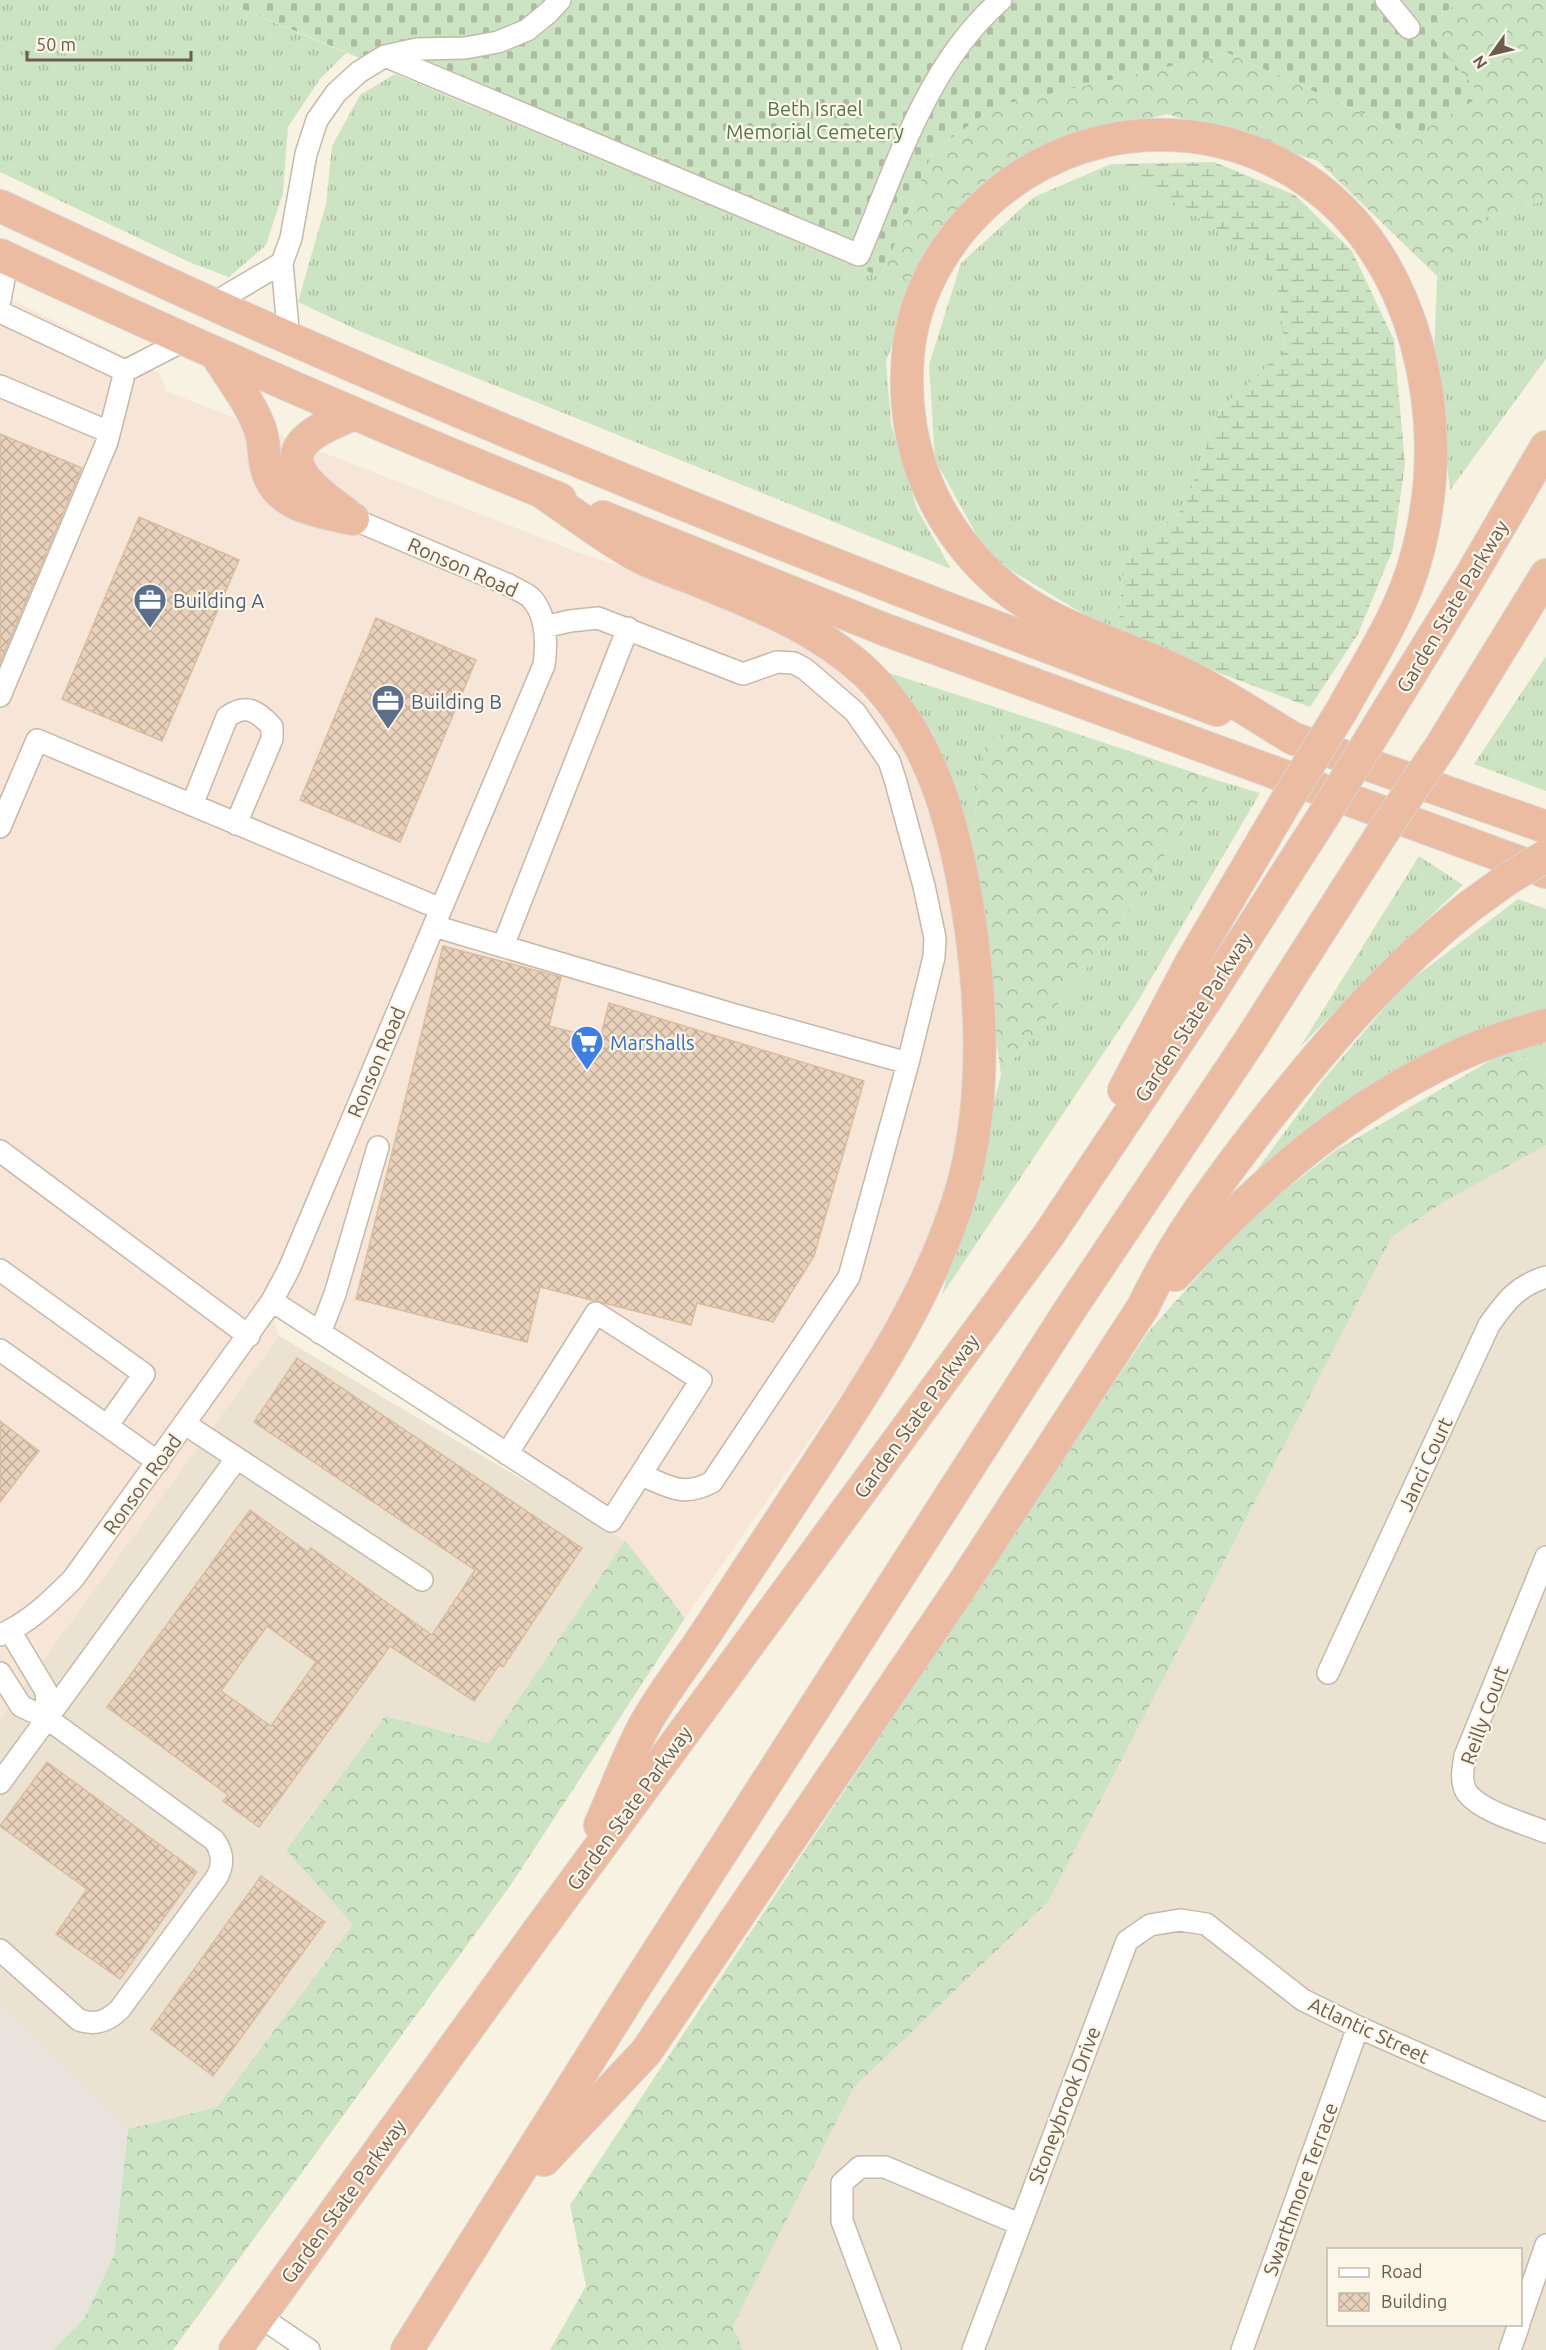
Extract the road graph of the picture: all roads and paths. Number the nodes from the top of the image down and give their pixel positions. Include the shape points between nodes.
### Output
1 (560, 0) edge
2 (1001, 0) edge
3 (1386, 0) edge
4 (1409, 28) dead end
5 (385, 56) junction
6 (0, 206) edge
7 (4, 257) edge
8 (282, 262) junction
9 (0, 300) edge
10 (212, 304) junction
11 (0, 312) edge
12 (289, 339) junction
13 (185, 340) junction
14 (216, 354) junction
15 (125, 371) junction
16 (0, 386) edge
17 (353, 414) junction
18 (110, 432) junction
19 (1546, 447) edge
20 (542, 492) junction
21 (353, 519) junction
22 (1546, 575) edge
23 (544, 627) junction
24 (628, 628) junction
25 (0, 694) edge
26 (1294, 739) junction
27 (192, 805) junction
28 (236, 824) junction
29 (0, 827) edge
30 (1546, 828) edge
31 (1546, 856) edge
32 (1546, 872) edge
33 (437, 917) junction
34 (503, 946) junction
35 (1546, 1025) edge
36 (908, 1063) junction
37 (378, 1147) dead end
38 (0, 1151) edge
39 (1047, 1236) junction
40 (0, 1270) edge
41 (1546, 1277) edge
42 (272, 1301) junction
43 (1143, 1307) junction
44 (320, 1333) junction
45 (249, 1336) junction
46 (0, 1350) edge
47 (185, 1424) junction
48 (106, 1426) junction
49 (507, 1454) junction
50 (237, 1458) junction
51 (158, 1462) junction
52 (640, 1475) junction
53 (1546, 1557) edge
54 (422, 1580) dead end
55 (5, 1633) edge
56 (0, 1673) edge
57 (1328, 1673) dead end
58 (48, 1719) junction
59 (0, 1783) edge
60 (1546, 1832) edge
61 (574, 1883) junction
62 (1206, 1924) joint
63 (0, 1950) edge
64 (1358, 2027) junction
65 (1546, 2110) edge
66 (499, 2207) junction
67 (1019, 2224) junction
68 (1546, 2246) edge
69 (259, 2316) junction
70 (1522, 2317) edge
71 (1519, 2326) edge
72 (235, 2350) edge
73 (309, 2350) edge
74 (407, 2350) edge
75 (890, 2350) edge
76 (973, 2350) edge
77 (1242, 2350) edge
78 (1510, 2350) edge

1 - 5 street via 527,30 498,42 465,48 417,49
2 - 5 street via 961,41 939,74 859,255
3 - 4 street
5 - 8 street via 336,93 317,120
6 - 10 highway
7 - 9 street
7 - 13 highway
8 - 10 street
8 - 12 street
10 - 12 highway
11 - 15 street
12 - 26 highway via 796,550
13 - 14 highway
13 - 15 street
14 - 17 highway
14 - 21 highway via 256,419 266,469 279,493 302,507
15 - 18 street
16 - 18 street
17 - 20 highway
17 - 21 highway via 306,439 297,460 308,483
18 - 25 street
19 - 39 highway, Garden State Parkway, bridge via 1324,815
20 - 32 highway via 886,630
20 - 61 highway via 639,557 807,628 849,659 890,700 923,750 951,825 971,930 979,1046 975,1118 964,1181 943,1243 916,1303 863,1395 644,1726
21 - 23 street, Ronson Road via 509,585 530,597
22 - 66 highway, bridge via 1441,746 1045,1348 632,1992
23 - 24 street via 598,618
23 - 33 street, Ronson Road via 544,665
24 - 34 street
24 - 36 street via 743,674 777,662 794,663 855,712 889,761 935,938 934,957
26 - 30 highway
26 - 39 highway, bridge via 1184,674 1076,631 1028,604 982,568 947,521 918,463 906,402 909,342 925,286 952,240 987,203 1024,173 1069,151 1113,138 1159,133 1208,138 1254,152 1320,191 1358,228 1390,275 1412,326 1425,383 1431,444 1427,510 1401,601 1342,710 1192,961
27 - 28 street
27 - 28 street via 227,717 246,709 258,713 272,727 272,739
27 - 29 street via 37,740
28 - 33 street
31 - 43 highway, bridge via 1509,878 1426,941 1357,1010 1235,1160 1158,1276
33 - 34 street
33 - 42 street, Ronson Road
34 - 36 street
35 - 43 highway via 1457,1056 1329,1131 1252,1195
36 - 52 street via 849,1277 712,1482 700,1489 682,1491
37 - 44 street
38 - 45 street
39 - 61 highway, Garden State Parkway
40 - 48 street via 144,1374
41 - 57 street, Janci Court via 1521,1286 1489,1325
42 - 44 street
42 - 45 street, Ronson Road
43 - 66 highway via 954,1596 646,2052
44 - 49 street
45 - 47 street, Ronson Road
46 - 48 street
47 - 50 street
47 - 51 street, Ronson Road
48 - 51 street
49 - 52 street via 611,1521
49 - 52 street via 596,1313 701,1380
50 - 54 street
50 - 58 street
51 - 55 street, Ronson Road via 73,1579 47,1605
53 - 60 street, Reilly Court via 1465,1756 1462,1776 1467,1792 1484,1806
55 - 58 street via 46,1691
56 - 58 street via 21,1706
58 - 59 street
58 - 63 street via 214,1840 222,1863 217,1877 120,2009 101,2022 79,2020
61 - 69 highway, Garden State Parkway
62 - 64 street, Atlantic Street via 1304,2000
62 - 67 street, Stoneybrook Drive via 1180,1920 1150,1925 1126,1941
64 - 65 street, Atlantic Street
64 - 77 street, Swarthmore Terrace
66 - 74 highway
67 - 75 street via 885,2167 860,2167 842,2183 842,2220
67 - 76 street, Stoneybrook Drive
68 - 70 street
69 - 72 highway, Garden State Parkway
69 - 73 street
71 - 78 street

